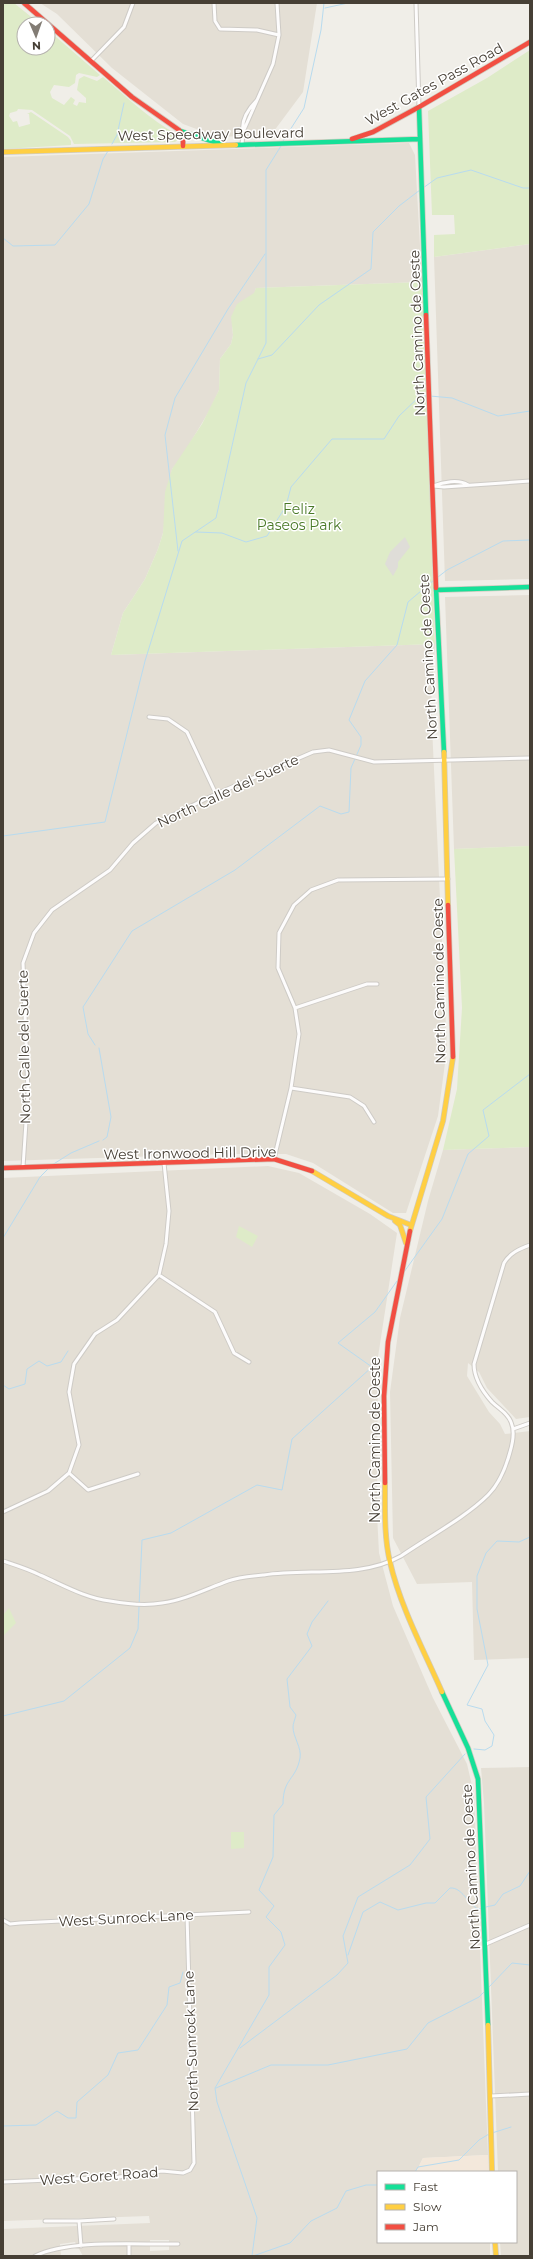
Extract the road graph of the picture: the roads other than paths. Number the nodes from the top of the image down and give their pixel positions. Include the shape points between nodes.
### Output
1 (24, 3) edge
2 (133, 3) edge
3 (214, 3) edge
4 (277, 3) edge
5 (416, 3) edge
6 (218, 28) junction
7 (215, 31) dead end
8 (279, 35) junction
9 (530, 42) edge
10 (92, 60) junction
11 (419, 108) junction
12 (179, 130) junction
13 (420, 139) junction
14 (347, 141) junction
15 (228, 145) junction
16 (242, 145) junction
17 (183, 146) junction
18 (3, 152) edge
19 (530, 481) edge
20 (433, 486) junction
21 (530, 587) edge
22 (436, 590) junction
23 (149, 717) dead end
24 (530, 758) edge
25 (444, 761) junction
26 (216, 794) junction
27 (448, 879) junction
28 (377, 984) dead end
29 (295, 1008) junction
30 (291, 1088) junction
31 (374, 1122) dead end
32 (274, 1159) junction
33 (164, 1163) junction
34 (3, 1168) edge
35 (23, 1168) junction
36 (393, 1219) junction
37 (411, 1225) junction
38 (530, 1245) edge
39 (407, 1246) junction
40 (159, 1275) junction
41 (249, 1362) dead end
42 (530, 1423) edge
43 (512, 1429) junction
44 (69, 1473) junction
45 (138, 1474) dead end
46 (3, 1512) edge
47 (3, 1561) edge
48 (390, 1562) junction
49 (250, 1912) dead end
50 (187, 1915) junction
51 (3, 1920) edge
52 (530, 1925) edge
53 (486, 1944) junction
54 (530, 2094) edge
55 (491, 2096) junction
56 (192, 2168) joint
57 (492, 2171) edge
58 (3, 2182) edge
59 (114, 2219) dead end
60 (45, 2221) dead end
61 (79, 2221) junction
62 (495, 2243) edge
63 (178, 2244) dead end
64 (129, 2245) junction
65 (81, 2246) junction
66 (35, 2256) edge
67 (129, 2256) edge
68 (496, 2256) edge

1 - 10 street
2 - 10 street via 124,27
3 - 6 street
4 - 8 street
5 - 11 street, North Camino de Oeste
6 - 7 street
6 - 8 street via 257,30
8 - 16 street via 273,64 257,100 242,124
9 - 11 street, West Gates Pass Road
10 - 12 street via 148,111
11 - 13 street, North Camino de Oeste
11 - 14 street, West Gates Pass Road via 373,132
12 - 15 street
12 - 17 street via 183,135
13 - 14 street, West Speedway Boulevard
13 - 20 street, North Camino de Oeste
14 - 16 street, West Speedway Boulevard
15 - 16 street, West Speedway Boulevard
15 - 17 street, West Speedway Boulevard
17 - 18 street, West Speedway Boulevard
19 - 20 street
20 - 22 street, North Camino de Oeste
21 - 22 street
22 - 25 street, North Camino de Oeste
23 - 26 street via 168,719 186,732
24 - 25 street, North Calle del Suerte
25 - 26 street, North Calle del Suerte via 374,762 330,750 313,752
25 - 27 street, North Camino de Oeste
26 - 35 street, North Calle del Suerte via 156,824 133,843 110,870 52,910 34,933 23,963 28,1092
27 - 29 street via 338,880 311,890 294,905 279,933 278,968
27 - 37 street, North Camino de Oeste via 453,1065 443,1121
28 - 29 street via 367,984
29 - 30 street via 299,1034
30 - 31 street via 350,1097 364,1106
30 - 32 street
32 - 33 street, West Ironwood Hill Drive
32 - 36 street, West Ironwood Hill Drive via 309,1169
33 - 35 street, West Ironwood Hill Drive
33 - 40 street via 168,1211 166,1244
34 - 35 street, West Ironwood Hill Drive
36 - 37 street, West Ironwood Hill Drive
36 - 39 street via 400,1225
37 - 39 street, North Camino de Oeste
38 - 43 street via 516,1250 504,1263 474,1364 476,1378 492,1402 504,1411 511,1421
39 - 48 street, North Camino de Oeste via 385,1364 384,1469
40 - 41 street via 215,1312 234,1353
40 - 44 street via 117,1320 96,1334 74,1364 70,1392 79,1445
42 - 43 street
43 - 48 street via 513,1442 509,1456 500,1479 489,1495
44 - 45 street via 88,1490
44 - 46 street via 48,1491
47 - 48 street via 39,1574 83,1595 140,1605 185,1598 230,1580 265,1574 365,1568
48 - 53 street, North Camino de Oeste via 425,1654 475,1767 480,1797
49 - 50 street, West Sunrock Lane
50 - 51 street, West Sunrock Lane via 15,1923
50 - 56 street, North Sunrock Lane via 194,2163
52 - 53 street
53 - 55 street, North Camino de Oeste
54 - 55 street
55 - 57 street, North Camino de Oeste
56 - 58 street, West Goret Road via 183,2173 162,2171 119,2177
59 - 61 street
60 - 61 street
61 - 65 street
62 - 68 street
63 - 64 street
64 - 65 street
64 - 67 street
65 - 66 street via 48,2250

